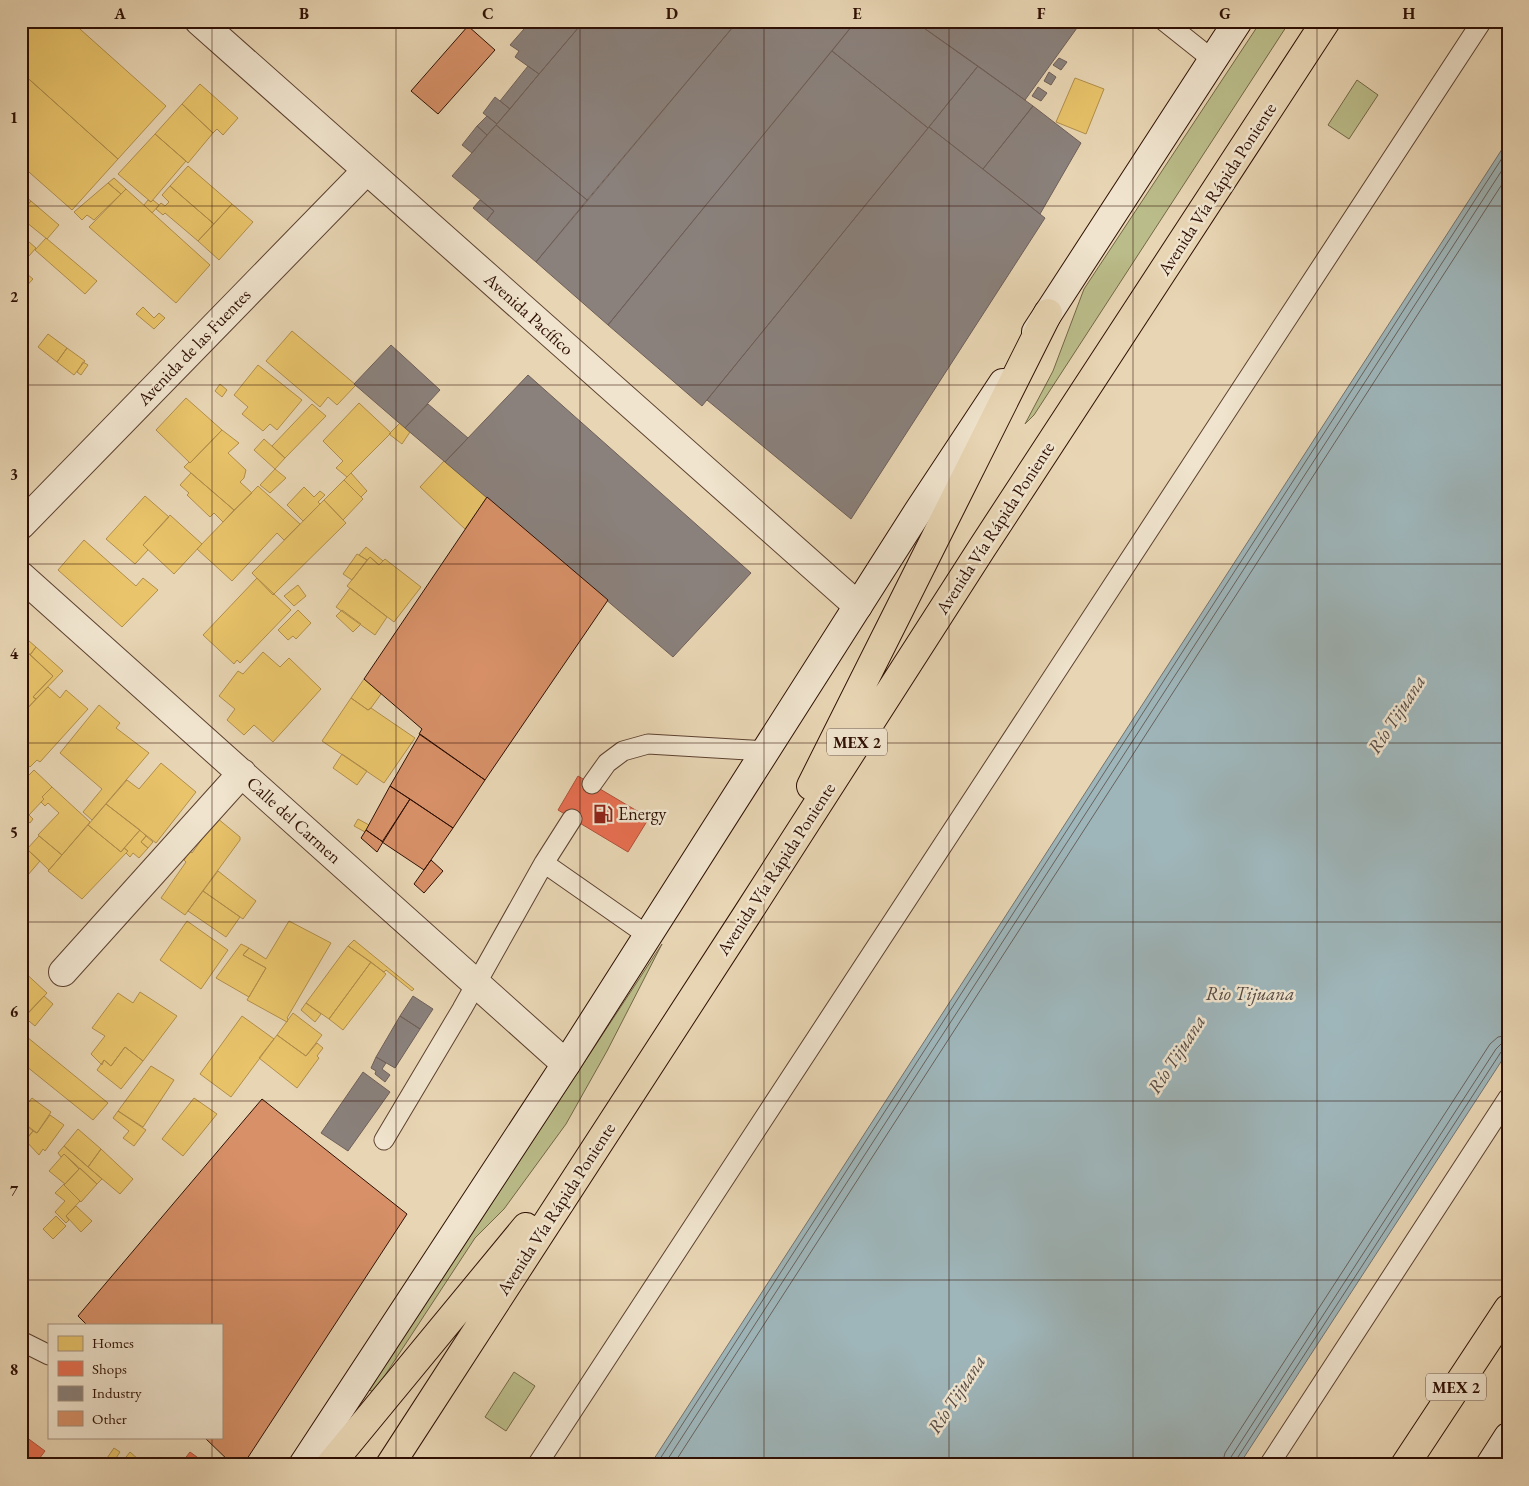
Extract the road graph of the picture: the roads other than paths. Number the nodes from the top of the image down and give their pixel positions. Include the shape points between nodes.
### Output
1 (199, 21) edge
2 (1164, 21) edge
3 (1238, 21) edge
4 (1326, 21) edge
5 (1482, 21) edge
6 (1213, 60) junction
7 (367, 170) junction
8 (1048, 313) junction
9 (21, 525) edge
10 (21, 576) edge
11 (858, 606) junction
12 (766, 751) junction
13 (242, 773) junction
14 (592, 784) dead end
15 (572, 819) dead end
16 (544, 862) junction
17 (746, 916) junction
18 (647, 935) junction
19 (63, 972) dead end
20 (476, 984) junction
21 (566, 1064) junction
22 (1508, 1098) edge
23 (610, 1126) junction
24 (384, 1140) dead end
25 (1508, 1309) edge
26 (21, 1341) edge
27 (48, 1354) edge
28 (1508, 1437) edge
29 (303, 1465) edge
30 (330, 1465) edge
31 (390, 1465) edge
32 (537, 1465) edge
33 (1269, 1465) edge
34 (1405, 1465) edge
35 (1490, 1465) edge

1 - 7 street, Avenida Pacífico
2 - 6 lane
3 - 6 street
4 - 17 highway, Avenida Vía Rápida Poniente / MEX 2
5 - 32 lane
6 - 8 street
7 - 9 street, Avenida de las Fuentes
7 - 11 street, Avenida Pacífico
8 - 11 street
8 - 17 highway
10 - 13 street, Calle del Carmen
11 - 12 street
12 - 14 lane via 648,744 623,751 607,763
12 - 18 street
13 - 19 street
13 - 20 street, Calle del Carmen
15 - 16 lane
16 - 18 lane
16 - 20 lane
17 - 23 highway, Avenida Vía Rápida Poniente / MEX 2
18 - 21 street
20 - 21 street, Calle del Carmen
20 - 24 lane
21 - 29 street
22 - 33 lane
23 - 30 highway
23 - 31 highway, Avenida Vía Rápida Poniente / MEX 2
25 - 34 highway, MEX 2
26 - 27 lane
28 - 35 street

